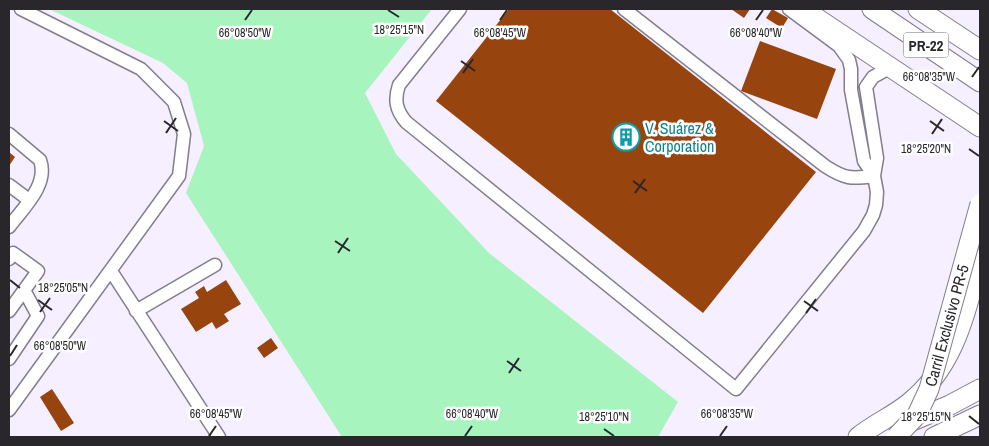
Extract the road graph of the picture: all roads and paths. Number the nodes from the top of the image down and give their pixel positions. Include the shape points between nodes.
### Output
1 (21, 9) edge
2 (460, 9) edge
3 (624, 9) edge
4 (789, 9) edge
5 (803, 9) edge
6 (872, 9) edge
7 (893, 9) edge
8 (918, 9) edge
9 (934, 9) edge
10 (978, 48) edge
11 (891, 68) junction
12 (980, 81) edge
13 (980, 127) edge
14 (9, 134) edge
15 (874, 176) junction
16 (9, 186) edge
17 (29, 200) junction
18 (980, 204) edge
19 (9, 227) edge
20 (10, 254) edge
21 (980, 259) edge
22 (215, 266) dead end
23 (111, 271) junction
24 (24, 290) junction
25 (136, 310) junction
26 (9, 311) edge
27 (13, 343) edge
28 (9, 359) edge
29 (978, 388) edge
30 (9, 410) edge
31 (980, 414) edge
32 (219, 437) edge
33 (858, 437) edge
34 (875, 437) edge
35 (896, 437) edge
36 (934, 437) edge

1 - 23 lane via 141,69 174,102 184,134 179,176
2 - 15 lane via 399,85 396,95 398,112 406,122 736,389 864,231 876,205
3 - 15 lane via 825,166 845,178
4 - 15 lane via 839,46 849,60 864,161
5 - 11 highway
6 - 12 highway, PR-22
7 - 12 highway via 954,50
8 - 10 highway, PR-22
9 - 10 highway
11 - 13 highway
11 - 15 lane via 873,78 866,87 877,158
14 - 17 lane via 35,154 42,166 42,176
16 - 17 lane
17 - 19 lane
18 - 35 highway, Carril Exclusivo PR-5, bridge via 930,389 917,414
20 - 24 lane via 38,271
21 - 33 highway via 959,332 939,372 908,405
22 - 25 lane
23 - 25 lane
23 - 30 lane
24 - 26 lane
24 - 27 lane via 38,316
25 - 32 lane
27 - 28 lane
29 - 34 highway
31 - 36 highway

